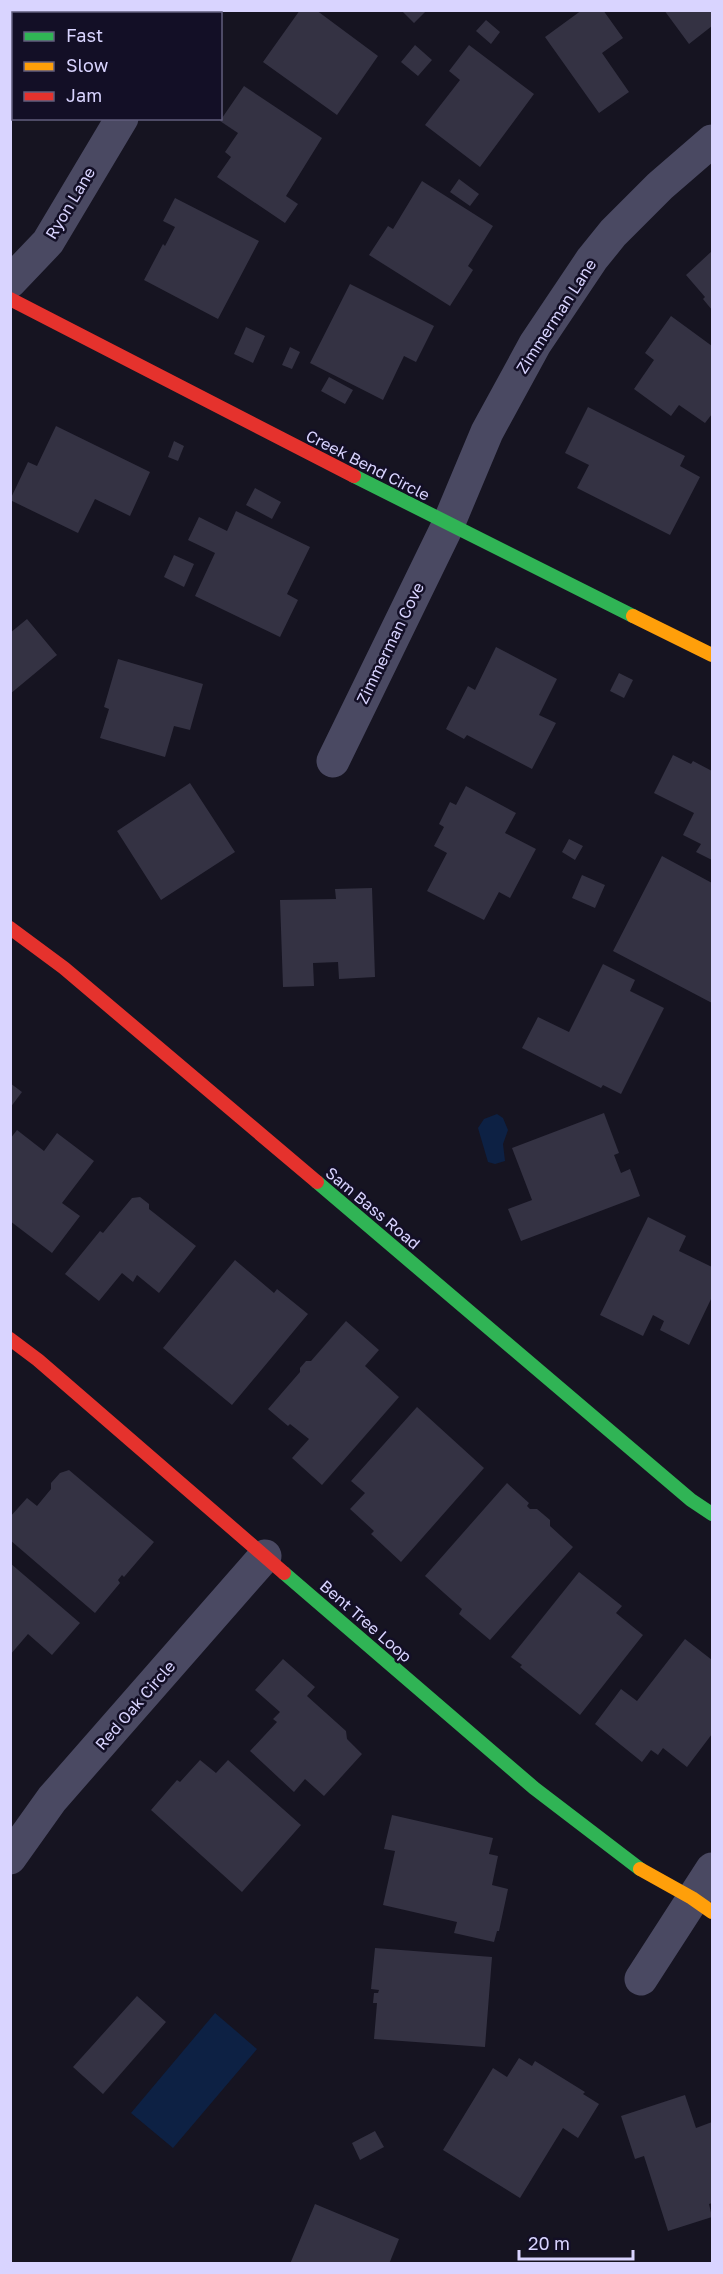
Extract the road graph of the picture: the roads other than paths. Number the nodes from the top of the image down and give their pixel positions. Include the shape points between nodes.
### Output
1 (121, 120) edge
2 (712, 141) edge
3 (10, 282) edge
4 (10, 299) edge
5 (448, 525) junction
6 (712, 655) edge
7 (333, 761) dead end
8 (10, 928) edge
9 (10, 1339) edge
10 (712, 1514) edge
11 (265, 1556) junction
12 (10, 1858) edge
13 (712, 1869) edge
14 (702, 1905) edge
15 (641, 1979) dead end

1 - 3 street, Ryon Lane via 48,242
2 - 5 street, Zimmerman Lane via 660,186 592,259 535,344 492,422
4 - 5 street, Creek Bend Circle
5 - 6 street, Creek Bend Circle
5 - 7 street, Zimmerman Cove
8 - 10 street, Sam Bass Road via 64,968
9 - 11 street, Bent Tree Loop
11 - 12 street, Red Oak Circle via 52,1799
11 - 14 street, Bent Tree Loop via 534,1788 646,1873
13 - 14 street
14 - 15 street

